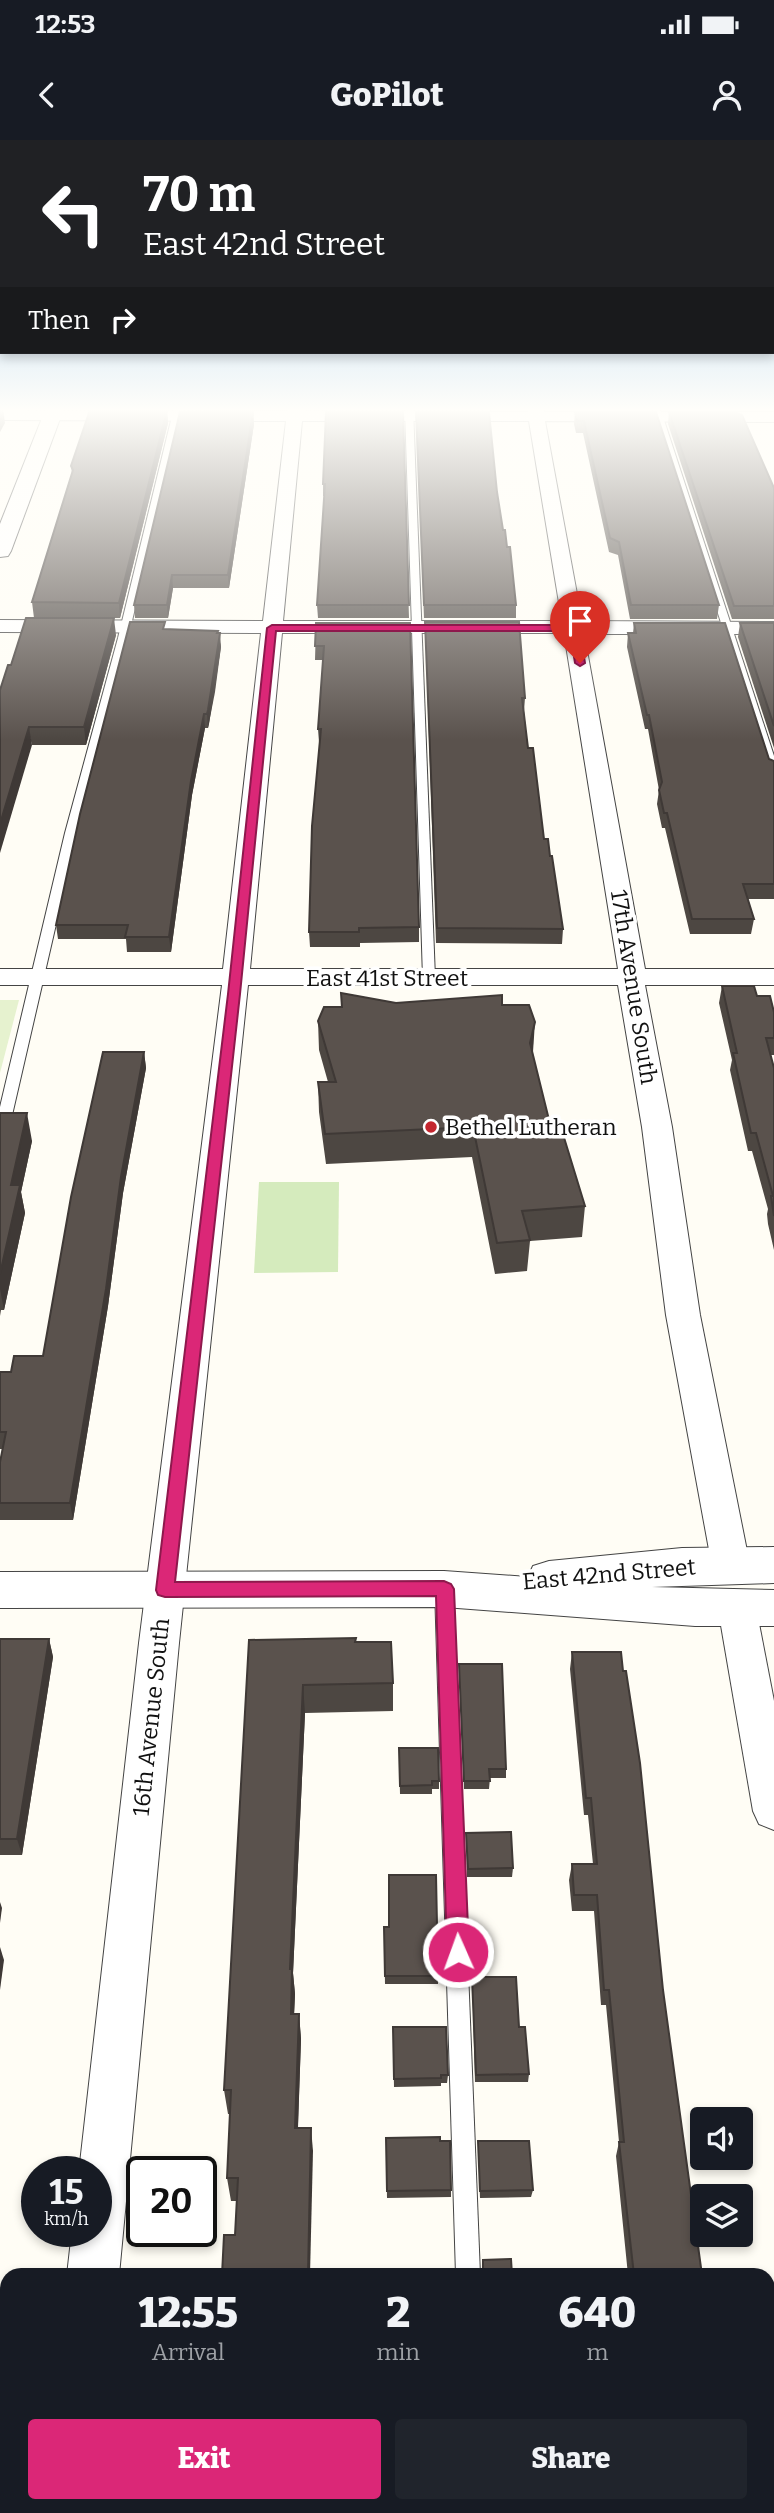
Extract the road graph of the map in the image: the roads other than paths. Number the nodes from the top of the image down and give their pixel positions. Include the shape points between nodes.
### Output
1 (12, 519) edge
2 (151, 519) edge
3 (284, 519) edge
4 (412, 519) edge
5 (555, 519) edge
6 (692, 519) edge
7 (0, 551) edge
8 (0, 626) edge
9 (125, 627) junction
10 (272, 628) junction
11 (416, 628) junction
12 (574, 628) junction
13 (727, 628) junction
14 (774, 628) edge
15 (774, 772) edge
16 (40, 976) junction
17 (0, 977) edge
18 (774, 977) edge
19 (235, 978) junction
20 (429, 978) junction
21 (630, 978) junction
22 (0, 1137) edge
23 (774, 1565) edge
24 (444, 1589) junction
25 (0, 1590) edge
26 (165, 1590) junction
27 (747, 1594) edge
28 (774, 1811) edge
29 (94, 2268) edge
30 (468, 2268) edge

1 - 7 street
2 - 9 lane
3 - 10 street, 16th Avenue South
4 - 11 lane
5 - 12 street, 17th Avenue South
6 - 13 lane
8 - 9 street
9 - 10 street
9 - 16 lane via 71,833
10 - 11 street
10 - 19 street, 16th Avenue South
11 - 12 street
11 - 20 lane
12 - 13 street
12 - 21 street, 17th Avenue South via 632,961
13 - 14 street
13 - 15 lane
16 - 17 street, East 41st Street
16 - 19 street, East 41st Street
16 - 22 lane
18 - 21 street, East 41st Street
19 - 20 street, East 41st Street
19 - 26 street, 16th Avenue South
20 - 21 street, East 41st Street
21 - 27 street, 17th Avenue South via 657,1127 683,1315
23 - 27 street, East 42nd Street
24 - 26 street, East 42nd Street
24 - 27 street, East 42nd Street via 695,1608
24 - 30 lane
25 - 26 street, East 42nd Street
26 - 29 street, 16th Avenue South
27 - 28 street, 17th Avenue South

